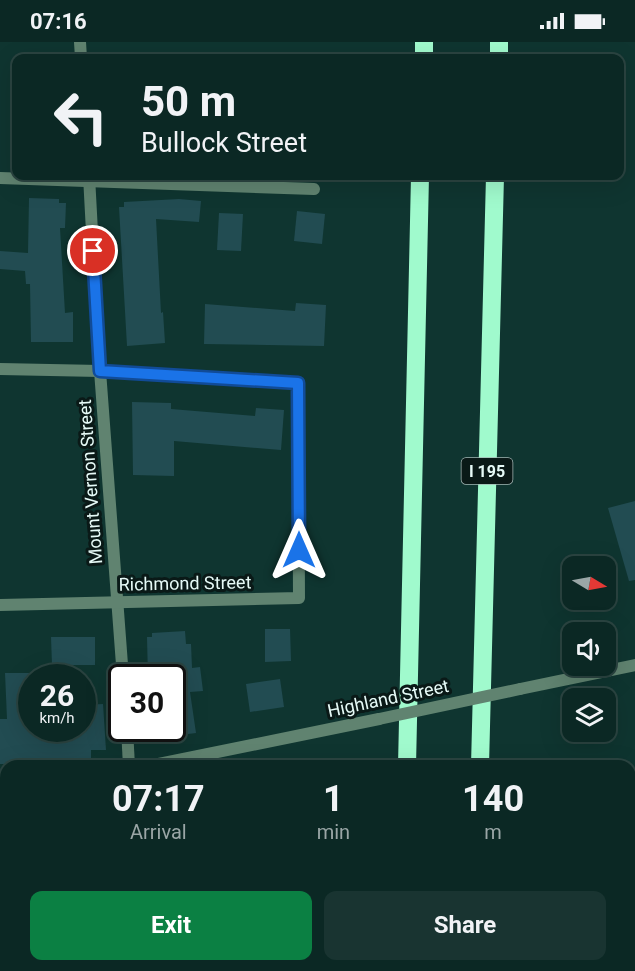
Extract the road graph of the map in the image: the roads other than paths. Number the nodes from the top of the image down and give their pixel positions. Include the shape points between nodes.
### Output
1 (89, 180) edge
2 (130, 180) edge
3 (420, 180) edge
4 (495, 180) edge
5 (314, 189) dead end
6 (0, 369) edge
7 (100, 371) junction
8 (118, 602) junction
9 (0, 605) edge
10 (122, 664) edge
11 (635, 665) edge
12 (128, 742) edge
13 (129, 760) edge
14 (178, 760) edge
15 (407, 760) edge
16 (480, 760) edge

1 - 7 street, Mount Vernon Street
2 - 5 street
3 - 15 highway
4 - 16 highway, I 195
6 - 7 street
7 - 8 street, Mount Vernon Street
7 - 8 street, Richmond Street via 298,383 299,598
8 - 9 street, Richmond Street
8 - 10 street, Mount Vernon Street
11 - 14 street, Highland Street, bridge
12 - 13 street

